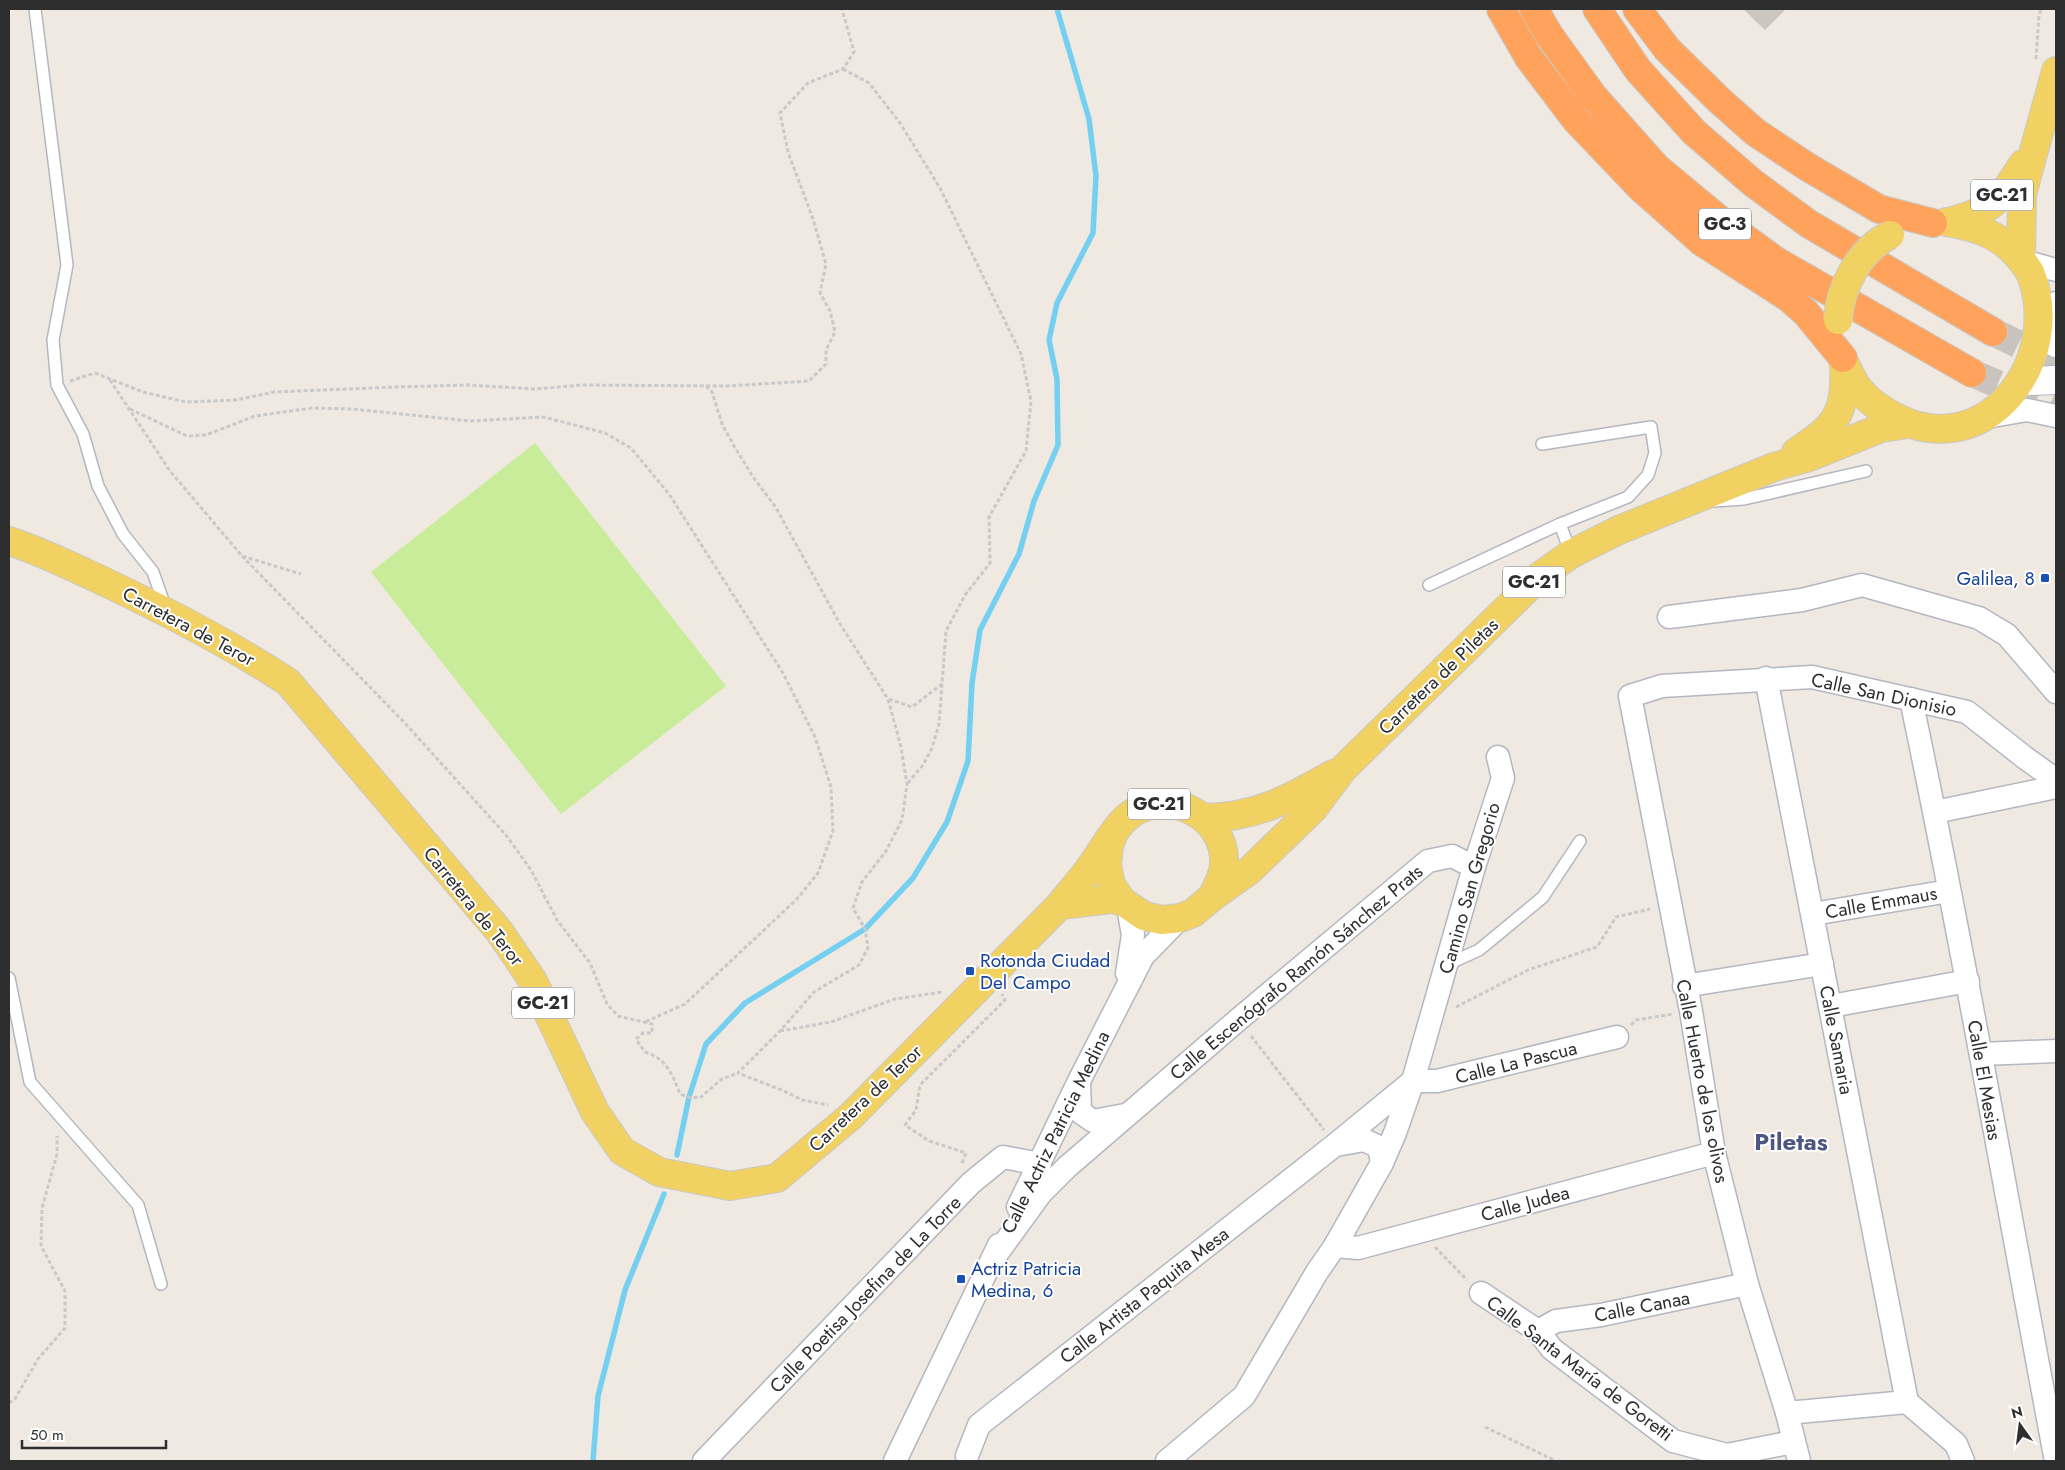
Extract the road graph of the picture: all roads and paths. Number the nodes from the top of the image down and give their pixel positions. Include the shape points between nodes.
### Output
1 (35, 9) edge
2 (842, 9) edge
3 (1501, 9) edge
4 (1534, 9) edge
5 (1597, 9) edge
6 (1637, 9) edge
7 (843, 69) junction
8 (2056, 71) edge
9 (2037, 142) junction
10 (1939, 223) junction
11 (2022, 259) junction
12 (2056, 270) edge
13 (2051, 321) edge
14 (1993, 332) tunnel mouth
15 (1843, 360) junction
16 (1972, 373) tunnel mouth
17 (110, 379) junction
18 (2056, 380) edge
19 (2027, 383) junction
20 (58, 385) junction
21 (706, 386) junction
22 (2056, 406) edge
23 (130, 409) junction
24 (1992, 416) junction
25 (2056, 416) edge
26 (1909, 424) junction
27 (1542, 444) dead end
28 (1774, 467) junction
29 (1866, 471) dead end
30 (1685, 503) junction
31 (1560, 524) junction
32 (9, 541) edge
33 (1571, 554) junction
34 (242, 556) junction
35 (301, 574) dead end
36 (1429, 585) dead end
37 (167, 611) junction
38 (1669, 617) dead end
39 (1766, 678) junction
40 (942, 684) junction
41 (2056, 692) edge
42 (1630, 696) joint
43 (1911, 698) junction
44 (888, 699) junction
45 (1498, 757) dead end
46 (1343, 769) junction
47 (2056, 780) edge
48 (907, 784) junction
49 (2056, 787) edge
50 (1935, 812) junction
51 (1205, 818) junction
52 (1118, 827) junction
53 (1580, 841) dead end
54 (1474, 867) junction
55 (1950, 890) junction
56 (1212, 897) junction
57 (1060, 904) junction
58 (1125, 904) junction
59 (1669, 904) junction
60 (1813, 914) junction
61 (1180, 918) junction
62 (1822, 964) junction
63 (1446, 965) junction
64 (9, 978) edge
65 (1968, 981) junction
66 (1684, 986) junction
67 (1125, 992) junction
68 (1831, 1006) junction
69 (1691, 1011) junction
70 (1239, 1019) junction
71 (1431, 1020) junction
72 (645, 1022) junction
73 (1617, 1037) joint
74 (2056, 1052) edge
75 (1982, 1054) junction
76 (738, 1074) junction
77 (1078, 1081) junction
78 (1413, 1081) junction
79 (58, 1114) junction
80 (1126, 1115) junction
81 (851, 1116) junction
82 (1335, 1145) junction
83 (1714, 1153) junction
84 (1040, 1164) junction
85 (1382, 1164) junction
86 (1418, 1231) junction
87 (1335, 1246) junction
88 (993, 1259) junction
89 (161, 1284) dead end
90 (1747, 1284) junction
91 (1481, 1293) joint
92 (1538, 1331) junction
93 (1907, 1402) junction
94 (9, 1403) edge
95 (1787, 1413) junction
96 (1485, 1426) dead end
97 (1796, 1452) edge
98 (967, 1456) dead end
99 (704, 1461) edge
100 (895, 1461) edge
101 (1167, 1461) edge
102 (1556, 1461) edge
103 (1963, 1461) edge
104 (2056, 1461) edge

1 - 20 lane via 67,265 53,340
2 - 7 path via 854,52
3 - 15 highway via 1529,58 1576,120 1640,187 1702,242 1789,298 1806,313
4 - 16 highway, GC-3 via 1593,96 1656,167 1776,261
5 - 14 highway, GC-3 via 1638,70 1694,132 1753,183 1809,224
6 - 10 highway via 1667,50 1755,132 1878,209
7 - 21 path via 808,83 780,113 788,152 826,264 820,293 830,311 835,332 826,350 826,364 809,382
7 - 40 path via 869,83 900,123 940,188 1021,354 1031,401 1026,451 989,517 990,563 965,596 946,631
8 - 9 main road, GC-21
9 - 10 main road, GC-21 via 2004,193 1993,204 1968,217
9 - 11 main road, GC-21 via 2022,194
10 - 11 main road, GC-21 via 1972,226 1999,239
10 - 15 main road, GC-21, bridge via 1913,225 1890,235 1865,255 1848,278 1838,320
11 - 12 street
11 - 13 main road, GC-21 via 2037,284
13 - 19 main road, GC-21 via 2036,368
15 - 26 main road, GC-21 via 1858,389 1881,410
15 - 28 main road, GC-21 via 1845,390 1835,419 1814,440
17 - 20 path via 95,373
17 - 21 path via 143,392 186,402 236,400 274,392 396,387 468,385 536,390 582,385
17 - 23 path
18 - 19 street
19 - 22 street
19 - 24 main road, GC-21 via 2011,403
20 - 37 lane via 83,434 98,486 123,534 154,572
21 - 44 path via 712,392 722,424 734,446 775,506 840,624
23 - 34 path via 170,471
23 - 72 path via 187,436 206,435 254,416 312,408 470,421 544,417 605,433 631,448 669,494 783,674 815,737 831,787 833,831 818,873 797,899 685,1004
24 - 25 street via 2027,410
24 - 26 main road, GC-21 via 1965,426 1937,429
26 - 28 main road, GC-21 via 1881,428 1809,457
27 - 31 lane via 1651,426 1655,453 1648,475 1628,497
28 - 30 main road, Carretera de Piletas / GC-21
29 - 30 lane via 1744,499
30 - 33 main road, Carretera de Piletas / GC-21
31 - 33 lane
31 - 36 lane
32 - 37 main road, Carretera de Teror / GC-21 via 34,549
33 - 46 main road, Carretera de Piletas / GC-21 via 1540,576
34 - 35 path
34 - 72 path via 403,721 506,835 531,870 557,920 590,963 606,1004 618,1016
37 - 81 main road, Carretera de Teror / GC-21 via 244,653 288,682 499,931 533,981 596,1112 622,1151 659,1172 730,1186 777,1178
38 - 41 street via 1802,600 1862,585 1979,618 2007,635
39 - 42 street, Calle San Dionisio via 1662,686
39 - 43 street, Calle San Dionisio via 1812,676
39 - 60 street, Calle Samaria
40 - 44 path via 912,708
40 - 48 path via 939,724 932,748
42 - 59 street, Calle Huerto de los olivos
43 - 47 street, Calle San Dionisio via 1968,712
43 - 50 street, Calle El Mesias
44 - 48 path
45 - 54 street, Camino San Gregorio via 1502,778
46 - 51 main road, GC-21 via 1287,801 1228,818
46 - 56 main road, GC-21 via 1313,809 1250,870
48 - 76 path via 902,820 886,851 862,882 853,908 865,929 868,948 859,965 814,992
49 - 50 street
50 - 55 street, Calle El Mesias
51 - 52 main road, GC-21 via 1188,808 1169,803 1140,810
51 - 56 main road, GC-21 via 1222,848 1224,865
52 - 57 main road, GC-21
52 - 58 main road, GC-21 via 1109,845 1107,865 1111,884
53 - 63 lane via 1543,897 1479,950
54 - 63 street, Camino San Gregorio
54 - 70 street, Calle Escenógrafo Ramón Sánchez Prats via 1452,856 1428,861
55 - 60 street, Calle Emmaus
55 - 65 street, Calle El Mesias
56 - 61 main road, GC-21 via 1193,913
57 - 58 main road, GC-21 via 1111,899
57 - 81 main road, Carretera de Teror / GC-21
58 - 61 main road, GC-21 via 1144,916 1162,920
58 - 67 street, Calle Actriz Patricia Medina via 1133,935
59 - 66 street, Calle Huerto de los olivos
59 - 71 path, Camino San Gregorio via 1616,917 1597,948 1528,970
60 - 62 street, Calle Samaria
61 - 67 street, Calle Actriz Patricia Medina via 1142,956
62 - 66 street
62 - 68 street, Calle Samaria
63 - 71 street, Camino San Gregorio
64 - 79 lane via 30,1082
65 - 68 street
65 - 75 street, Calle El Mesias
66 - 69 street, Calle Huerto de los olivos
67 - 77 street, Calle Actriz Patricia Medina
68 - 93 street, Calle Samaria
69 - 73 path via 1636,1020
69 - 83 street, Calle Huerto de los olivos
70 - 80 street, Calle Escenógrafo Ramón Sánchez Prats
70 - 82 path
71 - 78 street, Camino San Gregorio
72 - 76 path via 652,1024 652,1032 643,1033 636,1039 645,1052 657,1056 673,1075 680,1094 700,1098 722,1079
73 - 78 street, Calle La Pascua via 1437,1081
74 - 75 street
75 - 104 street, Calle El Mesias
76 - 81 path via 802,1100 824,1103
77 - 80 street via 1080,1112 1093,1121
77 - 84 street, Calle Actriz Patricia Medina
78 - 82 street, Calle Artista Paquita Mesa
78 - 85 street, Camino San Gregorio
79 - 89 lane via 138,1205
79 - 94 path via 56,1154 42,1208 41,1246 65,1290 65,1328 38,1359 15,1399
80 - 88 street, Calle Escenógrafo Ramón Sánchez Prats via 1041,1193
82 - 85 street, Calle Artista Paquita Mesa via 1364,1140 1378,1147
82 - 98 street, Calle Artista Paquita Mesa via 979,1425
83 - 86 street, Calle Judea
83 - 90 street, Calle Huerto de los olivos
84 - 88 street, Calle Actriz Patricia Medina
84 - 99 street, Calle Poetisa Josefina de La Torre via 1003,1157 971,1183
85 - 87 street, Camino San Gregorio
86 - 87 street, Calle Judea via 1358,1248
86 - 91 path, Calle Santa María de Goretti
87 - 101 street, Camino San Gregorio via 1244,1396
88 - 100 street, Calle Actriz Patricia Medina
90 - 92 street, Calle Canaa via 1601,1315 1556,1321
90 - 95 street, Calle Huerto de los olivos
91 - 92 street, Calle Santa María de Goretti
92 - 97 street, Calle Santa María de Goretti via 1552,1349 1673,1440 1727,1456
93 - 95 street
93 - 103 street via 1956,1444
95 - 97 street, Calle Huerto de los olivos
96 - 102 path

